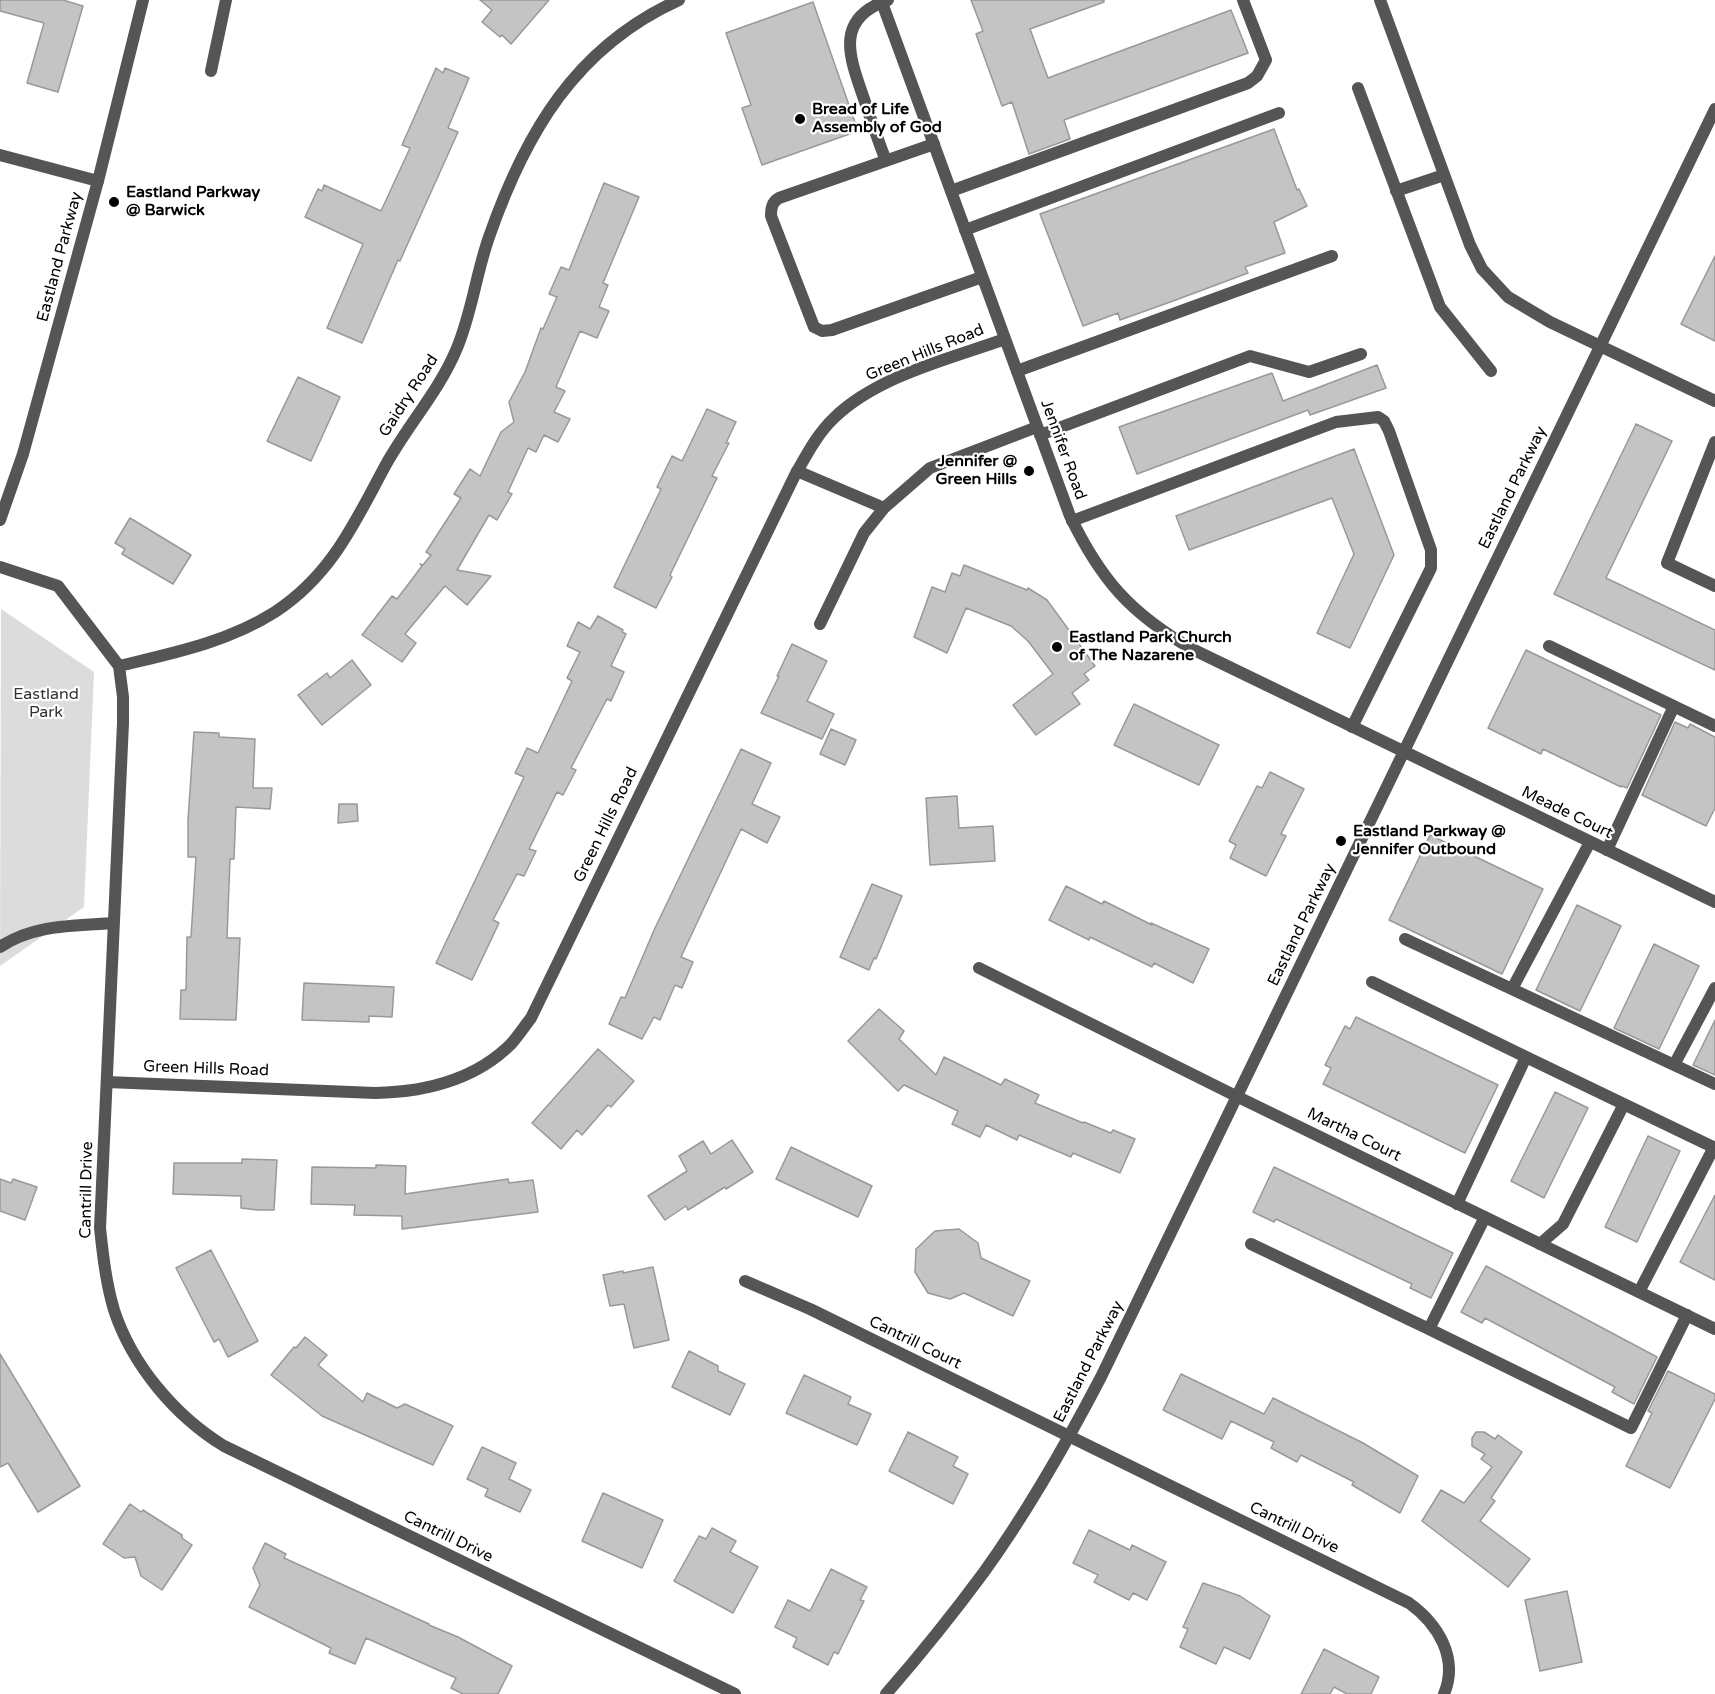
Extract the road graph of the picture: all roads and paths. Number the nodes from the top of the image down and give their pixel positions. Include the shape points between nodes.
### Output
1 (143, 0) edge
2 (226, 0) edge
3 (679, 0) edge
4 (1243, 0) edge
5 (1380, 0) edge
6 (884, 1) edge
7 (212, 71) dead end
8 (1358, 88) dead end
9 (1715, 109) edge
10 (1279, 113) dead end
11 (1710, 131) edge
12 (934, 144) junction
13 (0, 155) edge
14 (886, 161) junction
15 (1444, 174) junction
16 (98, 181) junction
17 (951, 191) junction
18 (1396, 191) junction
19 (965, 230) junction
20 (1332, 256) dead end
21 (982, 277) junction
22 (1005, 339) junction
23 (1599, 346) junction
24 (1361, 354) dead end
25 (1017, 371) junction
26 (1491, 371) dead end
27 (1714, 399) edge
28 (1039, 431) junction
29 (1715, 442) edge
30 (797, 471) junction
31 (884, 508) junction
32 (0, 520) edge
33 (1072, 521) junction
34 (0, 567) edge
35 (1715, 586) edge
36 (820, 624) dead end
37 (1549, 646) dead end
38 (119, 666) junction
39 (1674, 706) junction
40 (1715, 726) edge
41 (1352, 727) junction
42 (1405, 753) junction
43 (1590, 842) junction
44 (1607, 850) junction
45 (1715, 902) edge
46 (114, 923) junction
47 (1405, 939) dead end
48 (0, 947) edge
49 (979, 968) dead end
50 (1372, 982) dead end
51 (1715, 988) edge
52 (1512, 989) junction
53 (1526, 1057) junction
54 (1674, 1065) junction
55 (107, 1082) junction
56 (1715, 1084) edge
57 (1236, 1096) junction
58 (1624, 1104) junction
59 (1714, 1148) edge
60 (1457, 1204) junction
61 (1485, 1217) junction
62 (1251, 1244) dead end
63 (1540, 1244) junction
64 (745, 1281) dead end
65 (1639, 1292) junction
66 (1687, 1315) junction
67 (1429, 1329) junction
68 (1715, 1329) edge
69 (1070, 1437) junction
70 (735, 1694) edge
71 (886, 1694) edge
72 (1444, 1694) edge

1 - 16 street, Eastland Parkway
2 - 7 street
3 - 38 street, Gaidry Road via 630,27 600,51 554,101 515,170 492,228 473,301 447,371 392,452 345,542 323,570 276,611 247,628 187,649
4 - 17 street via 1266,60 1248,83
5 - 15 street
6 - 12 street, Jennifer Road
6 - 14 street via 861,16 849,50
8 - 18 street
9 - 11 street, Eastland Parkway
10 - 19 street
11 - 23 street, Eastland Parkway
12 - 14 street
12 - 17 street, Jennifer Road
13 - 16 street
14 - 21 street via 779,198 771,208 814,327 832,330
15 - 18 street
15 - 23 street via 1470,245 1492,281 1526,309
16 - 32 street, Eastland Parkway via 23,454
17 - 19 street, Jennifer Road
18 - 26 street via 1440,307
19 - 21 street, Jennifer Road
20 - 25 street
21 - 22 street, Jennifer Road
22 - 25 street, Jennifer Road
22 - 30 street, Green Hills Road via 878,387 854,402 833,419
23 - 27 street
23 - 42 street, Eastland Parkway
24 - 28 street via 1309,372 1250,356
25 - 28 street, Jennifer Road
28 - 31 street via 930,468
28 - 33 street, Jennifer Road
29 - 35 street via 1667,563
30 - 31 street
30 - 55 street, Green Hills Road via 531,1018 490,1062 434,1087 402,1093
31 - 36 street via 864,533
33 - 41 street, Jennifer Road via 1100,571 1144,618 1192,649
33 - 41 street via 1336,422 1378,417 1384,421 1432,560
34 - 38 street, Cantrill Drive via 58,586
37 - 39 street
38 - 46 street, Cantrill Drive via 123,723
39 - 40 street
39 - 44 street
41 - 42 street, Jennifer Road
42 - 43 street, Meade Court
42 - 57 street, Eastland Parkway
43 - 44 street, Meade Court
43 - 52 street
44 - 45 street, Meade Court
46 - 48 street via 46,927
46 - 55 street, Cantrill Drive
47 - 52 street
49 - 57 street, Martha Court
50 - 53 street
51 - 54 street
52 - 54 street
53 - 58 street
53 - 60 street
54 - 56 street
55 - 70 street, Cantrill Drive via 100,1228 105,1274 130,1346 150,1377 186,1418 224,1446
57 - 60 street, Martha Court
57 - 69 street, Eastland Parkway
58 - 59 street
58 - 63 street via 1563,1224
59 - 65 street
60 - 61 street, Martha Court
61 - 63 street, Martha Court
61 - 67 street
62 - 67 street
63 - 65 street, Martha Court
64 - 69 street, Cantrill Court
65 - 66 street, Martha Court
66 - 67 street via 1631,1428
66 - 68 street, Martha Court
69 - 71 street, Eastland Parkway via 984,1572
69 - 72 street, Cantrill Drive via 1409,1603 1431,1621 1441,1636 1448,1672

